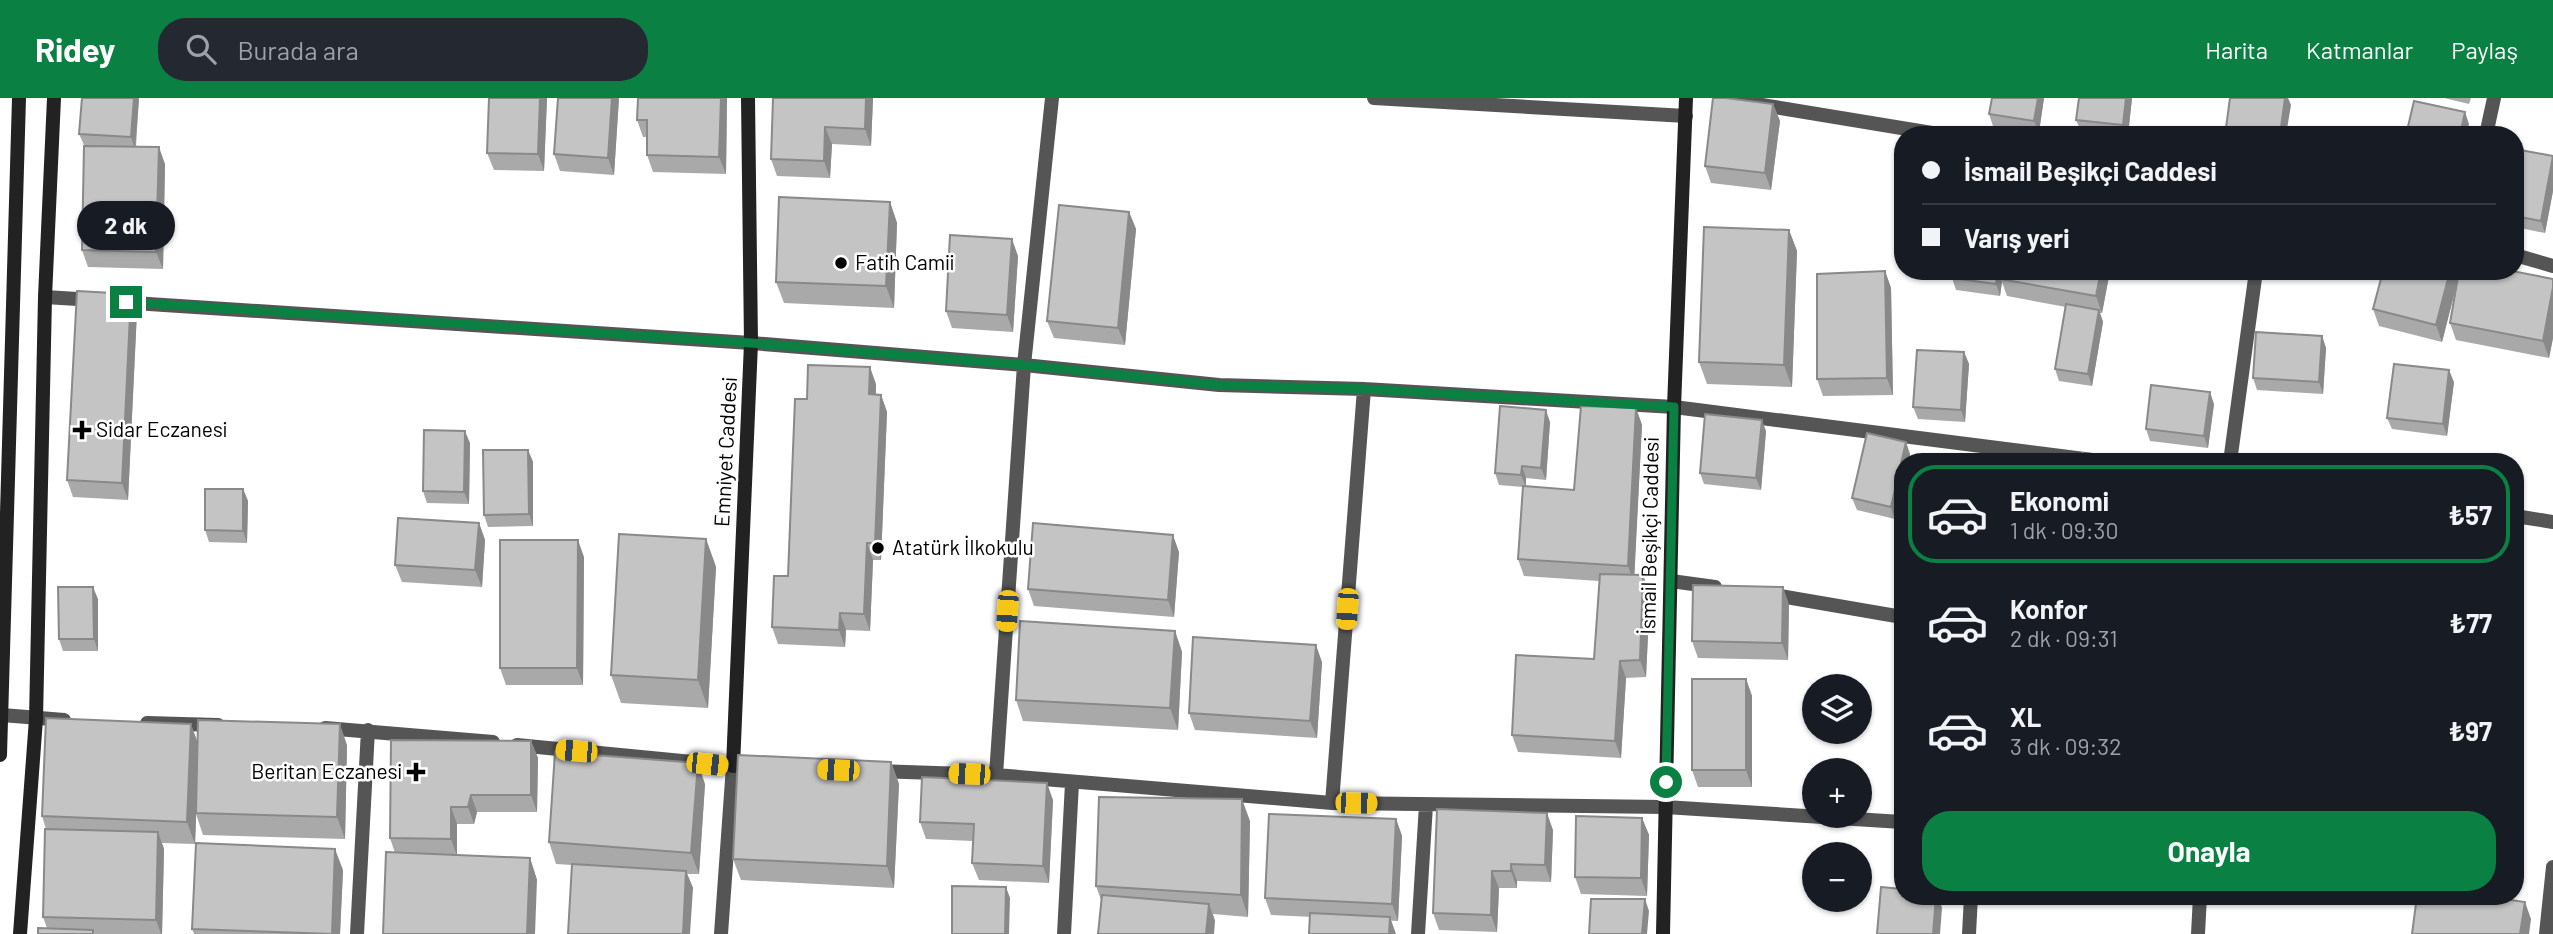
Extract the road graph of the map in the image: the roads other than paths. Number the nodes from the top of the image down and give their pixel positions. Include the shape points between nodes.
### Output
1 (19, 98) edge
2 (54, 98) edge
3 (748, 98) edge
4 (1052, 98) edge
5 (1374, 98) edge
6 (1686, 98) edge
7 (1720, 98) edge
8 (2494, 98) edge
9 (1686, 116) junction
10 (2488, 126) edge
11 (1894, 127) edge
12 (2524, 258) edge
13 (2553, 265) edge
14 (2255, 280) edge
15 (45, 297) junction
16 (751, 343) junction
17 (1024, 365) junction
18 (1364, 389) junction
19 (1674, 407) junction
20 (2037, 453) edge
21 (2231, 453) edge
22 (2524, 517) edge
23 (2553, 522) edge
24 (1671, 581) junction
25 (1725, 588) edge
26 (1752, 592) edge
27 (1894, 616) edge
28 (2, 715) junction
29 (36, 719) junction
30 (77, 720) edge
31 (133, 722) edge
32 (230, 725) edge
33 (313, 728) edge
34 (368, 730) junction
35 (0, 755) edge
36 (733, 766) junction
37 (760, 767) edge
38 (857, 770) edge
39 (996, 775) junction
40 (1072, 783) junction
41 (1332, 803) junction
42 (1426, 805) junction
43 (1665, 807) junction
44 (1894, 821) edge
45 (2553, 867) edge
46 (1971, 905) edge
47 (2199, 905) edge
48 (20, 934) edge
49 (357, 934) edge
50 (721, 934) edge
51 (1064, 934) edge
52 (1418, 934) edge
53 (1663, 934) edge
54 (1969, 934) edge
55 (2197, 934) edge
56 (2546, 934) edge

1 - 28 street
2 - 15 street
3 - 16 street, Emniyet Caddesi
4 - 17 street
5 - 9 street
6 - 9 street, İsmail Beşikçi Caddesi
7 - 11 street
8 - 10 street
9 - 19 street, İsmail Beşikçi Caddesi
12 - 13 street
14 - 21 street
15 - 16 street
15 - 29 street
16 - 17 street
16 - 36 street, Emniyet Caddesi
17 - 18 street via 1219,385
17 - 39 street
18 - 19 street
18 - 41 street
19 - 20 street
19 - 24 street, İsmail Beşikçi Caddesi
22 - 23 street
24 - 25 street
24 - 43 street, İsmail Beşikçi Caddesi
26 - 27 street
28 - 29 street
28 - 35 street
29 - 30 street
29 - 48 street
31 - 32 street
33 - 34 street
34 - 36 street
34 - 49 street
36 - 37 street
36 - 50 street
38 - 39 street
39 - 40 street
40 - 41 street
40 - 51 street
41 - 42 street
42 - 43 street
42 - 52 street
43 - 44 street
43 - 53 street, İsmail Beşikçi Caddesi
45 - 56 street
46 - 54 street
47 - 55 street

